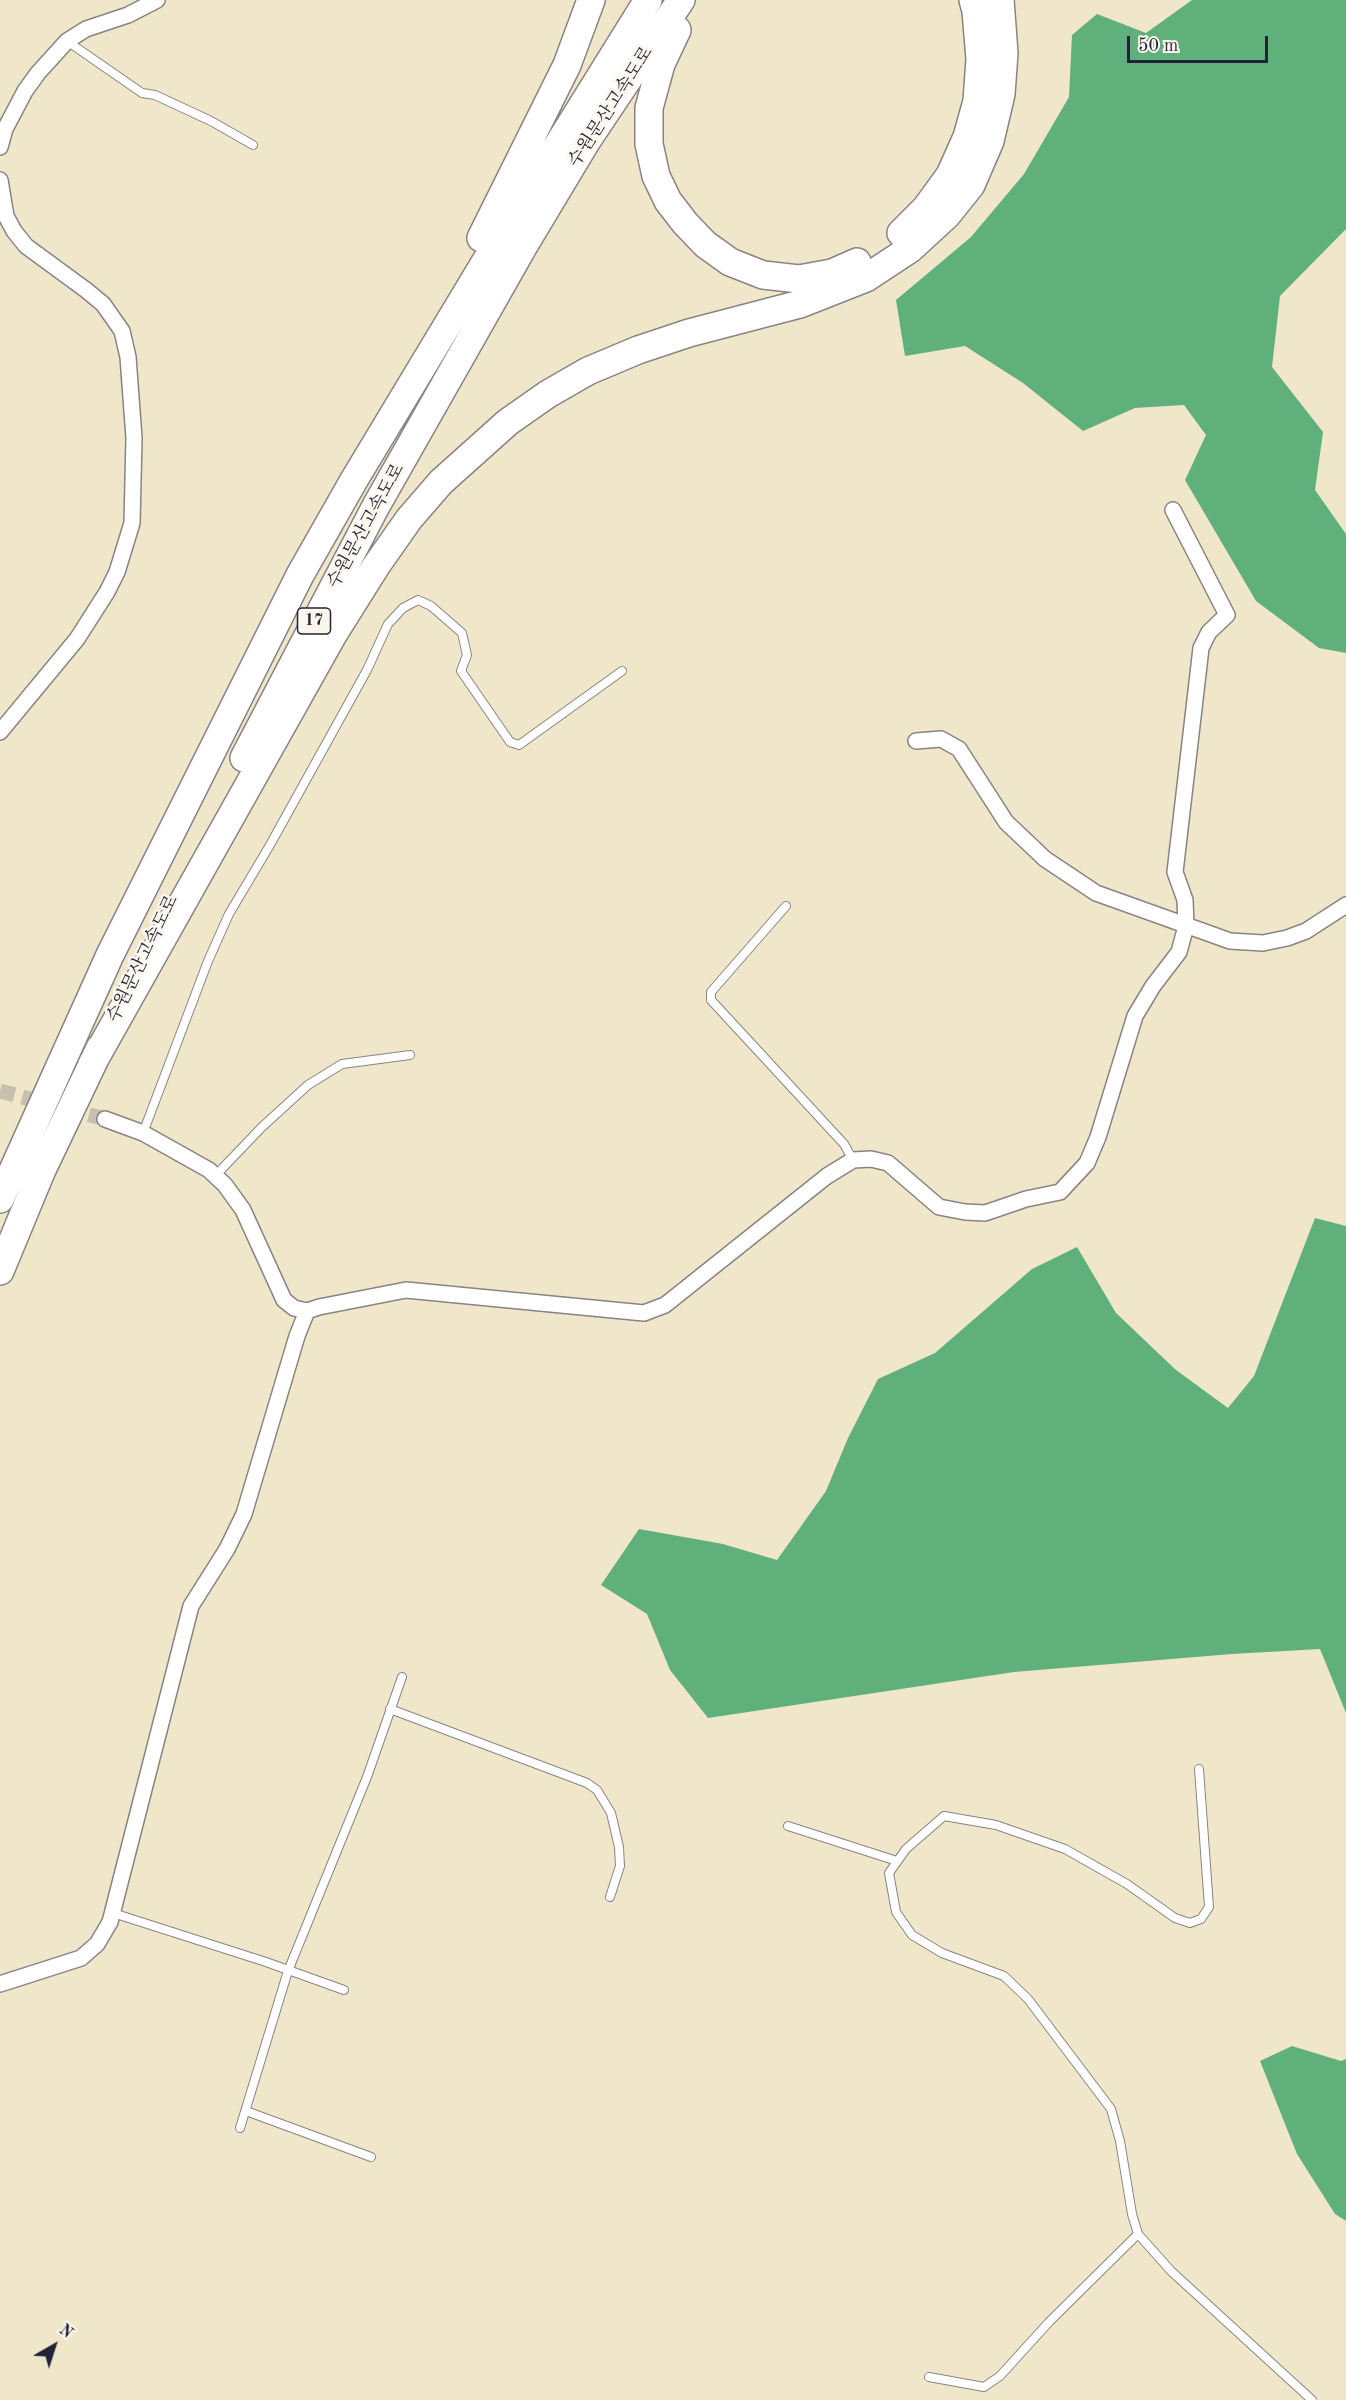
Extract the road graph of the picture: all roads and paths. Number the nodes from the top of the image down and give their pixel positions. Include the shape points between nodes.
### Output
1 (157, 0) edge
2 (591, 0) edge
3 (648, 0) edge
4 (681, 0) edge
5 (690, 0) edge
6 (973, 0) edge
7 (1000, 0) edge
8 (67, 41) junction
9 (253, 145) dead end
10 (0, 147) edge
11 (0, 180) edge
12 (354, 480) junction
13 (1173, 510) dead end
14 (622, 671) dead end
15 (0, 732) edge
16 (916, 741) dead end
17 (786, 906) dead end
18 (1346, 906) edge
19 (1186, 926) junction
20 (410, 1055) dead end
21 (92, 1064) junction
22 (105, 1119) tunnel mouth
23 (142, 1133) junction
24 (853, 1160) junction
25 (215, 1176) junction
26 (0, 1199) edge
27 (0, 1271) edge
28 (307, 1311) junction
29 (402, 1677) dead end
30 (390, 1709) junction
31 (1200, 1769) dead end
32 (788, 1826) dead end
33 (897, 1861) junction
34 (610, 1897) dead end
35 (113, 1913) junction
36 (288, 1971) junction
37 (0, 1984) edge
38 (344, 1990) dead end
39 (246, 2110) junction
40 (240, 2128) dead end
41 (371, 2157) dead end
42 (1138, 2234) junction
43 (929, 2377) dead end
44 (1312, 2400) edge

1 - 8 street via 86,29
2 - 12 highway via 567,65 512,178
3 - 12 highway, 수원문산고속도로 / 17
4 - 21 highway, 수원문산고속도로 / 17 via 580,152 376,506 239,766
5 - 6 highway via 661,64 649,108 649,144 656,176 668,201 705,244 730,262 763,275 799,279 841,270 866,259 897,237 926,208 950,175 967,138 977,101 980,59
7 - 21 highway via 1004,53 1001,93 990,141 971,185 910,249 866,278 800,304 689,333 588,371 508,422 434,489 376,566 334,633
8 - 9 lane via 142,93 155,95 211,121
8 - 10 street via 25,91
11 - 15 street via 6,216 26,246 103,304 122,331 128,357 134,438 132,523 117,572 77,639
12 - 26 highway, 수원문산고속도로 / 17 via 300,575 110,955
13 - 19 street via 1227,615 1209,632 1202,648 1175,872 1185,900
14 - 23 lane via 519,745 510,742 462,671 467,655 462,633 418,600 403,608 388,624 368,670 229,914
16 - 19 street via 941,739 959,749 1006,822 1071,878 1096,893
17 - 24 lane via 711,992 711,1000 844,1144
18 - 19 street via 1306,931 1263,943 1230,941
19 - 24 street via 1179,952 1135,1017 1087,1163 1060,1192 985,1213 965,1212 939,1207 888,1163
20 - 25 lane via 342,1064 308,1085
21 - 27 highway, 수원문산고속도로 / 17
22 - 23 street
23 - 25 street
24 - 28 street via 827,1176 666,1305 644,1313 406,1290
25 - 28 street via 243,1210 284,1300
28 - 35 street via 244,1514 191,1606
29 - 30 lane
30 - 34 lane via 597,1790 610,1813 619,1847 620,1866
30 - 36 lane via 367,1777
31 - 33 lane via 1209,1907 1201,1919 1190,1923 1175,1918 1127,1884 1065,1849 996,1825 944,1816 906,1848
32 - 33 lane
33 - 42 lane via 889,1873 890,1883 896,1912 912,1935 942,1953 1004,1976 1028,1999 1111,2109
35 - 36 lane
35 - 37 street via 97,1944 81,1958
36 - 38 lane
36 - 39 lane
39 - 40 lane
39 - 41 lane
42 - 43 lane via 1000,2376 984,2387
42 - 44 lane via 1171,2271

